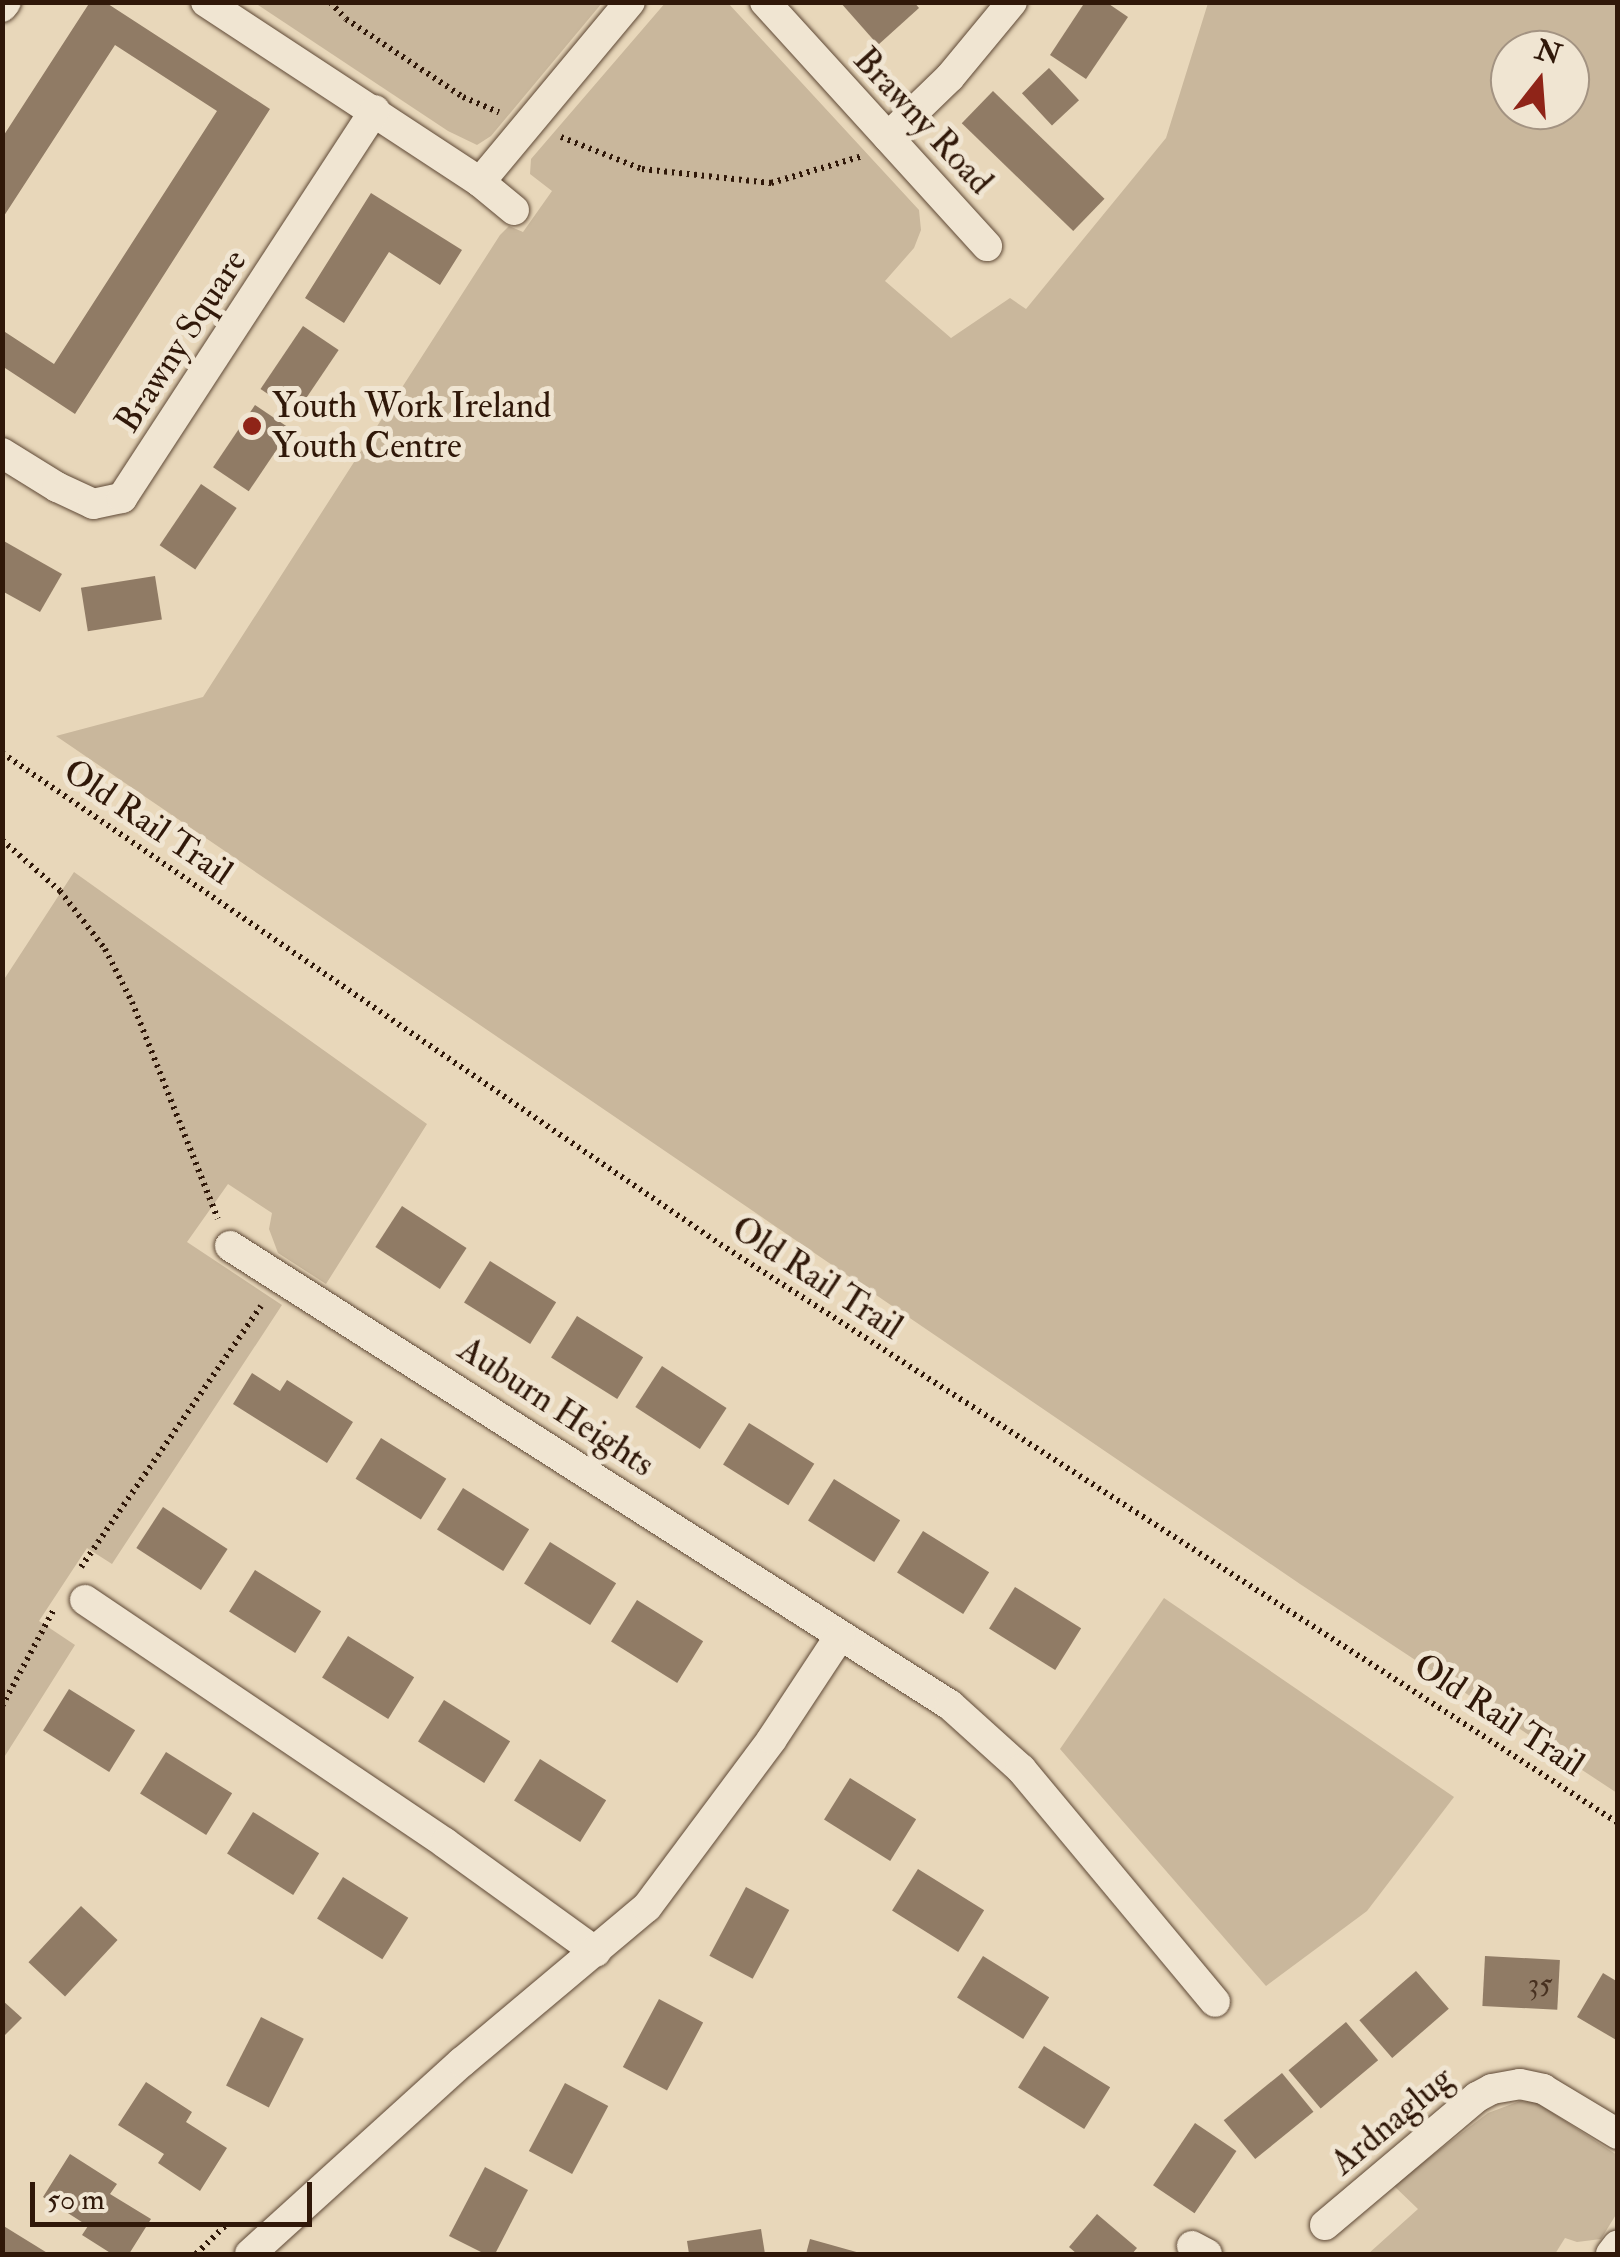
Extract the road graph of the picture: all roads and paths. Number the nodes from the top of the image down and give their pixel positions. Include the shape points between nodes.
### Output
1 (206, 2) edge
2 (330, 2) edge
3 (630, 2) edge
4 (764, 2) edge
5 (1012, 2) edge
6 (375, 110) junction
7 (526, 123) junction
8 (888, 137) junction
9 (480, 182) junction
10 (514, 210) dead end
11 (986, 246) dead end
12 (2, 453) edge
13 (2, 753) edge
14 (2, 840) edge
15 (230, 1246) joint
16 (282, 1276) junction
17 (72, 1593) junction
18 (840, 1636) junction
19 (2, 1706) edge
20 (1618, 1823) edge
21 (596, 1952) junction
22 (1215, 2002) dead end
23 (1618, 2134) edge
24 (1325, 2225) dead end
25 (1618, 2245) edge
26 (250, 2254) edge
27 (1611, 2254) edge

1 - 6 street
2 - 7 path via 463,97
3 - 7 street
4 - 8 street, Brawny Road
5 - 8 street via 950,77
6 - 9 street
6 - 12 street, Brawny Square via 122,498 93,504
7 - 8 path via 642,169 771,182 858,160
7 - 9 street
8 - 11 street, Brawny Road
9 - 10 street
13 - 20 path, Old Rail Trail via 720,1244
14 - 15 path via 60,891 105,949
15 - 16 street, Auburn Heights
16 - 17 path
16 - 18 street, Auburn Heights
17 - 19 path
17 - 21 street
18 - 21 street via 664,1889
18 - 22 street, Auburn Heights via 991,1739
21 - 26 street via 462,2062
23 - 24 street, Ardnaglug via 1532,2085 1492,2089
25 - 27 street

